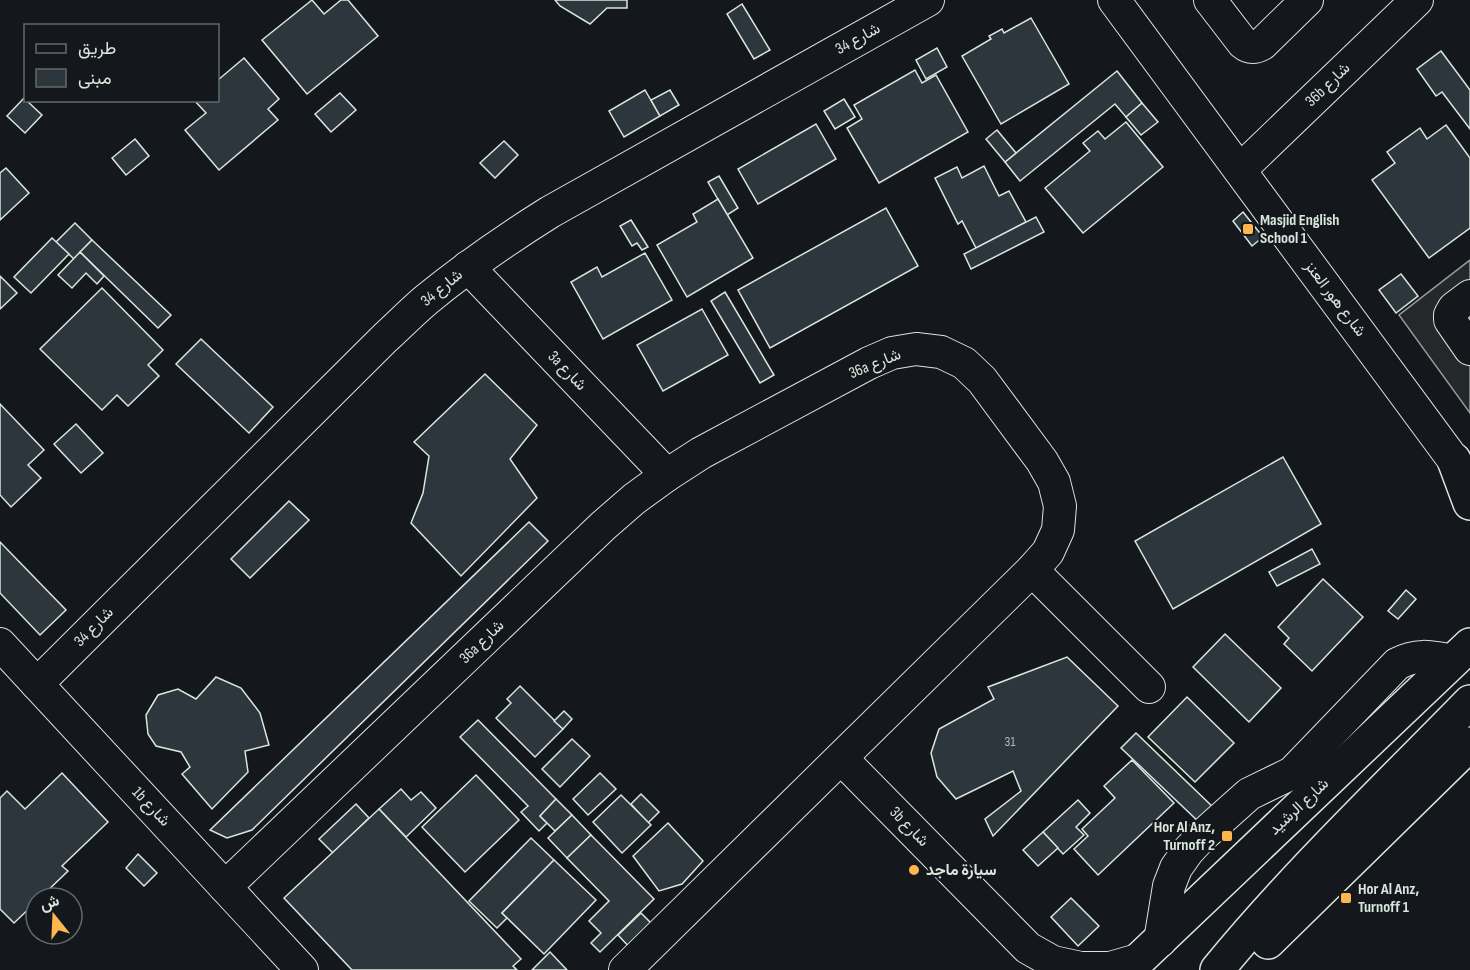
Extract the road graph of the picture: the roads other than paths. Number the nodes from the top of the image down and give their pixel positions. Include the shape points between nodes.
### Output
1 (928, 0) edge
2 (1114, 0) edge
3 (1210, 0) edge
4 (1308, 0) edge
5 (1417, 0) edge
6 (1240, 170) junction
7 (468, 267) junction
8 (1470, 296) edge
9 (1470, 349) edge
10 (1466, 471) edge
11 (667, 475) junction
12 (1470, 503) edge
13 (1032, 570) junction
14 (0, 644) edge
15 (1463, 648) edge
16 (37, 684) junction
17 (1149, 687) dead end
18 (1470, 702) edge
19 (1470, 744) edge
20 (1470, 751) edge
21 (841, 758) junction
22 (1423, 790) junction
23 (225, 887) junction
24 (1142, 957) edge
25 (1032, 959) edge
26 (302, 970) edge
27 (625, 970) edge
28 (1217, 970) edge
29 (1239, 970) edge

1 - 7 street, شارع 34 via 550,212
2 - 6 street, شارع هور العنز
3 - 4 street via 1243,43 1252,48 1262,44
5 - 6 street, 36b شارع
6 - 10 street, شارع هور العنز
7 - 11 street, 3a شارع
7 - 16 street, شارع 34 via 385,338
8 - 9 street via 1450,315
10 - 12 main road
11 - 13 street, 36a شارع via 869,363 892,353 916,349 941,352 964,363 982,380 1054,482 1060,506 1058,530 1048,552
11 - 23 street, 36a شارع via 603,526
13 - 17 street
13 - 21 street, 36a شارع
14 - 16 street, 1b شارع
15 - 24 main road, شارع الرشيد
15 - 24 street via 1416,656 1397,664 1292,773 1249,794 1202,836 1176,868
16 - 23 street, 1b شارع
18 - 28 main road via 1295,881
19 - 22 main road
20 - 22 main road
21 - 25 street, 3b شارع
21 - 27 street, 36a شارع
22 - 29 main road
23 - 26 street, 1b شارع
24 - 25 street, 3b شارع via 1110,968 1081,968

